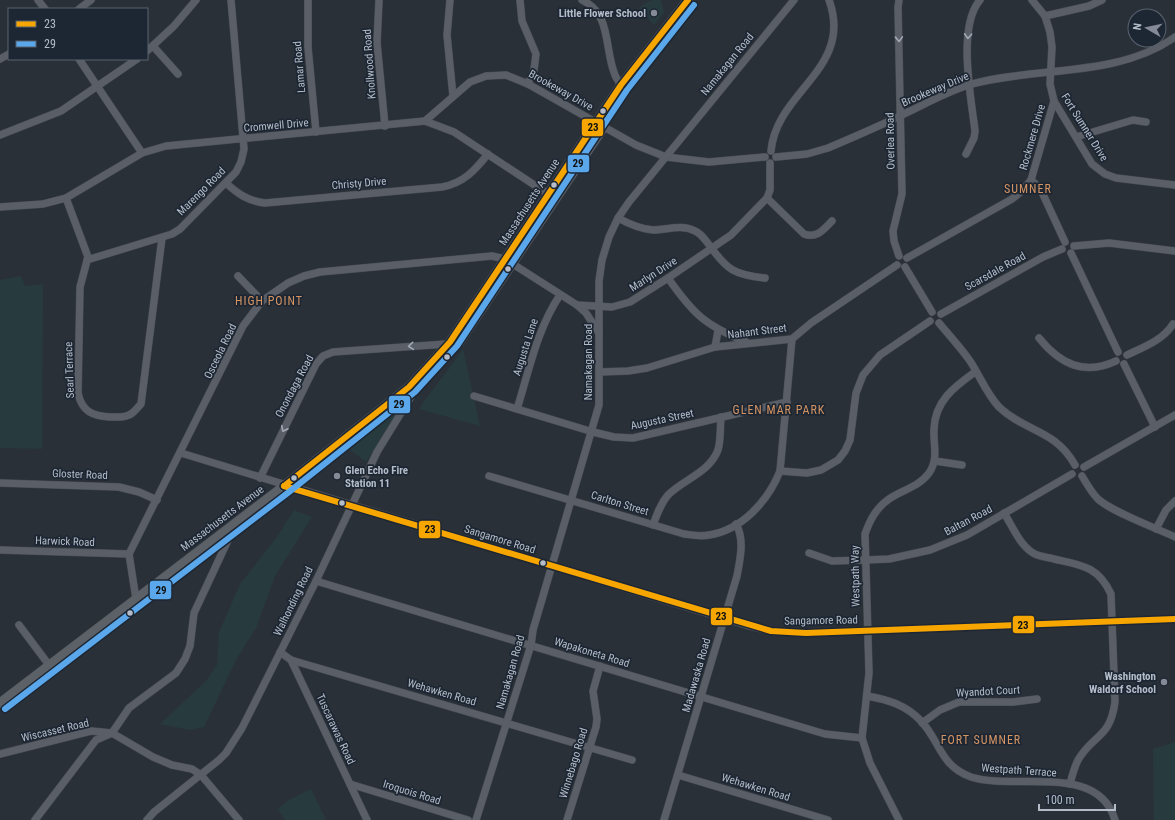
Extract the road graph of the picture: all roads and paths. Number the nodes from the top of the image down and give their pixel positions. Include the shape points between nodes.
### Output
1 (38, 0) edge
2 (91, 0) edge
3 (196, 0) edge
4 (231, 0) edge
5 (308, 0) edge
6 (379, 0) edge
7 (450, 0) edge
8 (520, 0) edge
9 (582, 0) edge
10 (688, 0) edge
11 (794, 0) edge
12 (829, 0) edge
13 (899, 0) edge
14 (980, 0) edge
15 (1032, 0) edge
16 (1102, 0) edge
17 (44, 8) edge
18 (80, 8) edge
19 (1045, 16) junction
20 (1175, 37) edge
21 (153, 46) junction
22 (148, 50) edge
23 (80, 60) edge
24 (136, 60) edge
25 (1052, 71) junction
26 (178, 74) dead end
27 (528, 84) junction
28 (970, 85) junction
29 (622, 86) junction
30 (98, 87) junction
31 (453, 96) junction
32 (1054, 101) junction
33 (900, 116) junction
34 (425, 121) junction
35 (596, 122) junction
36 (1146, 122) dead end
37 (385, 126) junction
38 (605, 127) junction
39 (316, 132) junction
40 (0, 135) edge
41 (1076, 137) junction
42 (243, 139) junction
43 (142, 153) junction
44 (488, 154) junction
45 (773, 154) junction
46 (966, 154) dead end
47 (666, 157) junction
48 (767, 160) junction
49 (1031, 180) junction
50 (226, 183) junction
51 (1175, 185) edge
52 (548, 194) junction
53 (66, 198) junction
54 (767, 198) junction
55 (0, 208) edge
56 (618, 218) junction
57 (832, 221) dead end
58 (162, 238) junction
59 (1066, 242) junction
60 (712, 249) junction
61 (1062, 249) junction
62 (1072, 250) junction
63 (1175, 251) edge
64 (899, 256) junction
65 (907, 258) junction
66 (505, 259) junction
67 (87, 260) junction
68 (513, 265) junction
69 (896, 265) junction
70 (905, 267) junction
71 (238, 276) dead end
72 (668, 278) junction
73 (765, 278) dead end
74 (560, 295) junction
75 (262, 301) junction
76 (577, 305) junction
77 (599, 307) junction
78 (932, 312) junction
79 (941, 314) junction
80 (930, 321) junction
81 (939, 323) junction
82 (1174, 324) dead end
83 (718, 331) junction
84 (599, 334) junction
85 (1039, 338) dead end
86 (792, 339) junction
87 (450, 342) junction
88 (747, 343) junction
89 (715, 347) junction
90 (1118, 352) junction
91 (1127, 355) junction
92 (1116, 360) junction
93 (1124, 364) junction
94 (429, 367) junction
95 (600, 372) junction
96 (974, 372) junction
97 (474, 396) dead end
98 (787, 402) junction
99 (517, 409) junction
100 (1175, 415) edge
101 (721, 417) junction
102 (1154, 427) junction
103 (593, 432) junction
104 (181, 453) junction
105 (935, 461) junction
106 (962, 465) dead end
107 (1075, 465) junction
108 (1084, 467) junction
109 (780, 471) junction
110 (1072, 474) junction
111 (489, 476) dead end
112 (1082, 476) junction
113 (260, 478) junction
114 (0, 483) edge
115 (284, 486) junction
116 (157, 500) junction
117 (572, 501) junction
118 (1175, 501) edge
119 (350, 506) junction
120 (1004, 513) junction
121 (736, 524) junction
122 (653, 525) junction
123 (1156, 529) junction
124 (227, 530) junction
125 (1175, 537) edge
126 (0, 550) edge
127 (809, 553) dead end
128 (129, 554) junction
129 (865, 560) junction
130 (552, 566) junction
131 (316, 581) junction
132 (136, 598) junction
133 (724, 618) junction
134 (1175, 619) edge
135 (1113, 621) junction
136 (19, 625) dead end
137 (868, 631) junction
138 (531, 645) junction
139 (280, 652) junction
140 (291, 660) junction
141 (49, 665) junction
142 (600, 666) junction
143 (867, 696) junction
144 (701, 697) junction
145 (1037, 699) dead end
146 (0, 703) edge
147 (506, 722) junction
148 (922, 722) junction
149 (112, 733) junction
150 (862, 738) junction
151 (589, 747) junction
152 (0, 754) edge
153 (632, 760) dead end
154 (201, 775) junction
155 (678, 775) junction
156 (350, 784) junction
157 (1070, 784) junction
158 (35, 820) edge
159 (147, 820) edge
160 (239, 820) edge
161 (366, 820) edge
162 (468, 820) edge
163 (476, 820) edge
164 (567, 820) edge
165 (664, 820) edge
166 (828, 820) edge
167 (899, 820) edge
168 (1115, 820) edge

1 - 17 street
2 - 18 street
3 - 21 street
4 - 42 street, Marengo Road
5 - 39 street, Lamar Road via 308,47
6 - 37 street, Knollwood Road via 377,43
7 - 31 street via 447,35
8 - 27 street via 522,21 536,54 534,70
9 - 29 street via 596,11 602,20 615,75
10 - 29 main road, Massachusetts Avenue
11 - 47 street, Namakagan Road
12 - 45 street via 834,25 831,47 821,68 780,121 772,142
13 -> 33 street, Overlea Road
14 -> 28 street via 968,31
15 - 19 street, Fort Sumner Drive
16 - 19 street via 1089,6
19 - 25 street, Fort Sumner Drive via 1052,48
20 - 25 street, Brookeway Drive via 1152,50 1122,60
21 - 22 street
21 - 26 street
23 - 30 street
24 - 30 street
25 - 28 street, Brookeway Drive
25 - 32 street, Fort Sumner Drive via 1050,84
27 - 31 street, Brookeway Drive via 506,75 486,76 470,82
27 - 35 street, Brookeway Drive
28 - 33 street, Brookeway Drive
28 - 46 street via 975,131
29 - 35 main road, Massachusetts Avenue
30 - 40 street via 61,111
30 - 43 street
31 - 34 street, Brookeway Drive
32 - 41 street, Fort Sumner Drive
32 - 49 street, Rockmere Drive
33 - 45 street, Brookeway Drive via 828,148 807,154
33 - 64 street, Overlea Road via 902,194 893,231
34 - 37 street, Cromwell Drive
34 - 44 street, Cromwell Drive via 454,132
35 - 38 street, Brookeway Drive
35 - 52 main road, Massachusetts Avenue
36 - 41 street via 1134,120
37 - 39 street, Cromwell Drive
38 - 47 street, Brookeway Drive via 636,145
38 - 68 street, Massachusetts Avenue
39 - 42 street, Cromwell Drive
41 - 51 street, Fort Sumner Drive via 1092,164 1105,174 1116,178
42 - 43 street, Cromwell Drive via 166,146
42 - 50 street, Marengo Road via 241,162
43 - 53 street, Cromwell Drive
44 - 50 street, Christy Drive via 471,174 459,182 442,187 265,203 244,198
44 - 52 street, Cromwell Drive
45 - 48 street via 767,152
47 - 48 street, Brookeway Drive via 709,162
47 - 56 street, Namakagan Road
48 - 54 street via 770,190
49 - 59 street, Rockmere Drive via 1040,188
49 - 65 street via 1012,199
50 - 58 street, Marengo Road via 180,228
52 - 66 main road, Massachusetts Avenue
53 - 55 street, Cromwell Drive via 43,204
53 - 67 street, Searl Terrace
54 - 57 street via 798,229 810,236 819,234
54 - 60 street, Marlyn Drive via 731,235
56 - 60 street via 645,229 686,228 702,235
56 - 77 street, Namakagan Road via 602,260
58 - 67 street, Marengo Road
58 - 67 street, Searl Terrace via 142,398 129,416 119,418 91,415 80,401 80,287
59 - 61 street
59 - 62 street via 1071,243
60 - 72 street, Marlyn Drive
60 - 73 street via 721,263 732,272
61 - 62 street via 1066,252
61 - 79 street, Scarsdale Road
62 - 63 street via 1109,243
62 - 90 street
64 - 65 street
64 - 69 street
65 - 70 street via 908,264
66 - 68 street, Marlyn Drive
66 - 75 street, Osceola Road via 492,256 320,272 288,283
66 - 87 main road, Massachusetts Avenue
68 - 74 street, Marlyn Drive
68 - 87 street, Massachusetts Avenue via 460,343
69 - 70 street
69 - 86 street, Nahant Street via 811,323
70 - 78 street
71 - 75 street
72 - 77 street, Marlyn Drive via 630,302 612,307
72 - 83 street via 693,311
74 - 76 street, Marlyn Drive
74 - 99 street, Augusta Lane via 543,325
75 - 104 street, Osceola Road via 244,326
76 - 77 street, Marlyn Drive
76 - 84 street via 586,313
77 - 84 street, Namakagan Road
78 - 79 street
78 - 80 street
79 - 81 street
80 - 81 street
80 - 109 street via 880,355 863,376 856,393 850,440 838,460 821,470 807,473
81 - 96 street via 970,362
82 - 91 street via 1159,339
83 - 88 street
83 - 89 street
84 - 95 street, Namakagan Road
85 - 92 street via 1057,357 1078,367 1099,367
86 - 88 street, Nahant Street
86 - 98 street
87 - 94 main road, Massachusetts Avenue
87 -> 113 street, Onondaga Road via 333,352 323,356 316,364
88 - 89 street, Nahant Street
89 - 95 street, Nahant Street via 647,368
90 - 91 street
90 - 92 street
91 - 93 street via 1128,359
92 - 93 street
93 - 102 street
94 - 115 main road, Massachusetts Avenue via 398,397
94 - 119 street, Walhonding Road via 377,452
95 - 103 street, Namakagan Road via 599,405
96 - 105 street, Westpath Way via 951,388 938,409 934,428
96 - 107 street via 1000,408 1016,420 1056,441 1069,454
97 - 99 street, Augusta Street
98 - 101 street, Augusta Street
98 - 109 street
99 - 103 street, Augusta Street
100 - 102 street
101 - 103 street, Augusta Street via 633,438
101 - 122 street via 720,440 713,459 704,470 668,496 660,507
102 - 108 street
103 - 117 street, Namakagan Road
104 - 113 street, Sangamore Road
104 - 116 street, Osceola Road
105 - 106 street
105 - 129 street, Westpath Way via 923,481 889,499 878,510 865,534
107 - 108 street via 1081,464
107 - 110 street
108 - 112 street via 1085,473
109 - 121 street via 764,501
110 - 112 street
110 - 120 street, Baltan Road
111 - 117 street, Carlton Street
112 - 123 street via 1099,500
113 - 115 street, Sangamore Road
114 - 116 street, Gloster Road via 119,487
115 - 119 street, Sangamore Road
115 - 124 main road, Massachusetts Avenue
116 - 128 street, Osceola Road
117 - 122 street, Carlton Street
117 - 130 street, Namakagan Road
118 - 123 street via 1166,510
119 - 130 street, Sangamore Road
119 - 131 street, Walhonding Road
120 - 129 street, Baltan Road via 967,535 930,550 889,559
120 - 135 street via 1020,540 1034,553 1084,565 1100,575 1111,594
121 - 122 street, Carlton Street via 721,532 699,536
121 - 133 street, Madawaska Road via 741,533 740,558
123 - 125 street
124 - 132 main road, Massachusetts Avenue
124 - 149 street via 229,538 194,613 190,646 185,659 176,673 129,708
126 - 128 street, Harwick Road
127 - 129 street, Baltan Road via 832,561
128 - 132 street
129 - 137 street, Westpath Way
130 - 133 street, Sangamore Road
130 - 138 street, Namakagan Road
131 - 138 street, Wapakoneta Road
131 - 139 street, Walhonding Road
132 - 141 main road, Massachusetts Avenue
133 - 137 street, Sangamore Road via 784,632
133 - 144 street, Madawaska Road
134 - 135 street, Sangamore Road
135 - 137 street, Sangamore Road
135 - 157 street via 1113,715 1104,732 1078,760
136 - 141 street
137 - 143 street, Westpath Way
138 - 142 street, Wapakoneta Road
138 - 147 street, Namakagan Road
139 - 140 street, Tuscarawas Road
139 - 154 street, Walhonding Road via 234,741 226,753
140 - 147 street, Wehawken Road
140 - 156 street, Tuscarawas Road
141 - 146 main road, Massachusetts Avenue
142 - 144 street, Wapakoneta Road
142 - 151 street, Winnebago Road via 593,691 596,727
143 - 148 street, Westpath Terrace via 896,703
143 - 150 street, Westpath Way
144 - 150 street, Wapakoneta Road via 825,734
144 - 155 street, Madawaska Road
145 - 148 street, Wyandot Court via 1013,702 959,702
147 - 151 street, Wehawken Road
147 - 163 street, Namakagan Road
148 - 157 street, Westpath Terrace via 946,760 970,777 989,781
149 - 152 street, Wiscasset Road via 91,731
149 - 154 street, Wiscasset Road via 153,757 172,765 192,769
149 - 158 street via 96,740
150 - 167 street, Westpath Way via 870,763
151 - 153 street, Wehawken Road
151 - 164 street, Winnebago Road
154 - 159 street, Walhonding Road
154 - 160 street
155 - 165 street, Madawaska Road
155 - 166 street, Wehawken Road
156 - 161 street, Tuscarawas Road
156 - 162 street, Iroquois Road
157 - 168 street, Westpath Terrace via 1087,787 1103,798

